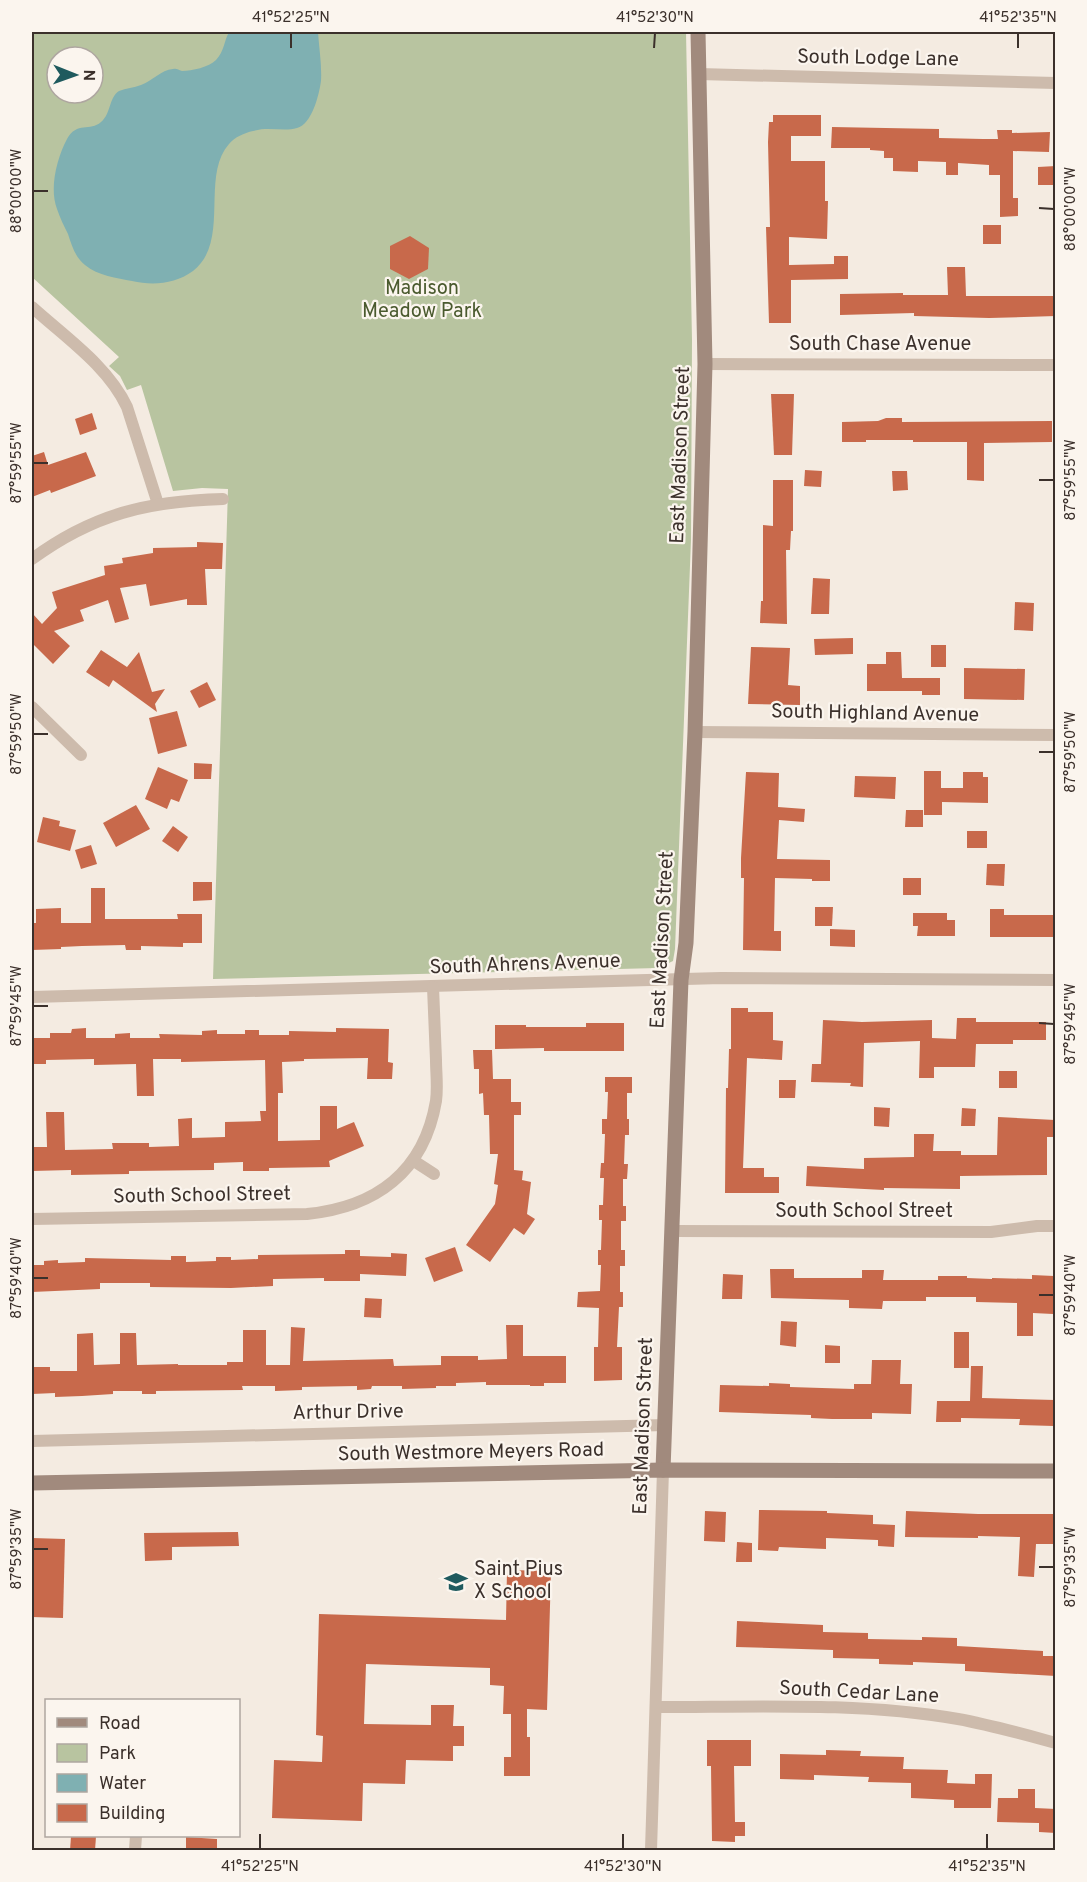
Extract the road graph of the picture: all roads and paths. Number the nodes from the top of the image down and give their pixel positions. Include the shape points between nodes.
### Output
1 (698, 32) edge
2 (699, 74) junction
3 (1056, 82) edge
4 (32, 307) edge
5 (705, 364) junction
6 (1056, 365) edge
7 (224, 499) dead end
8 (158, 504) junction
9 (32, 559) edge
10 (32, 707) edge
11 (695, 732) junction
12 (1056, 735) edge
13 (81, 755) dead end
14 (681, 980) junction
15 (1056, 980) edge
16 (433, 987) junction
17 (32, 997) edge
18 (414, 1161) junction
19 (434, 1174) dead end
20 (32, 1220) edge
21 (1056, 1226) edge
22 (672, 1231) junction
23 (666, 1425) junction
24 (32, 1440) edge
25 (663, 1470) junction
26 (1056, 1471) edge
27 (32, 1483) edge
28 (656, 1707) junction
29 (1056, 1743) edge
30 (651, 1851) edge

1 - 2 street, East Madison Street
2 - 3 street, South Lodge Lane
2 - 5 street, East Madison Street
4 - 8 street via 99,367 120,392
5 - 6 street, South Chase Avenue
5 - 11 street, East Madison Street
7 - 8 street
8 - 9 street via 93,522
10 - 13 street
11 - 12 street, South Highland Avenue
11 - 14 street, East Madison Street
14 - 15 street, South Ahrens Avenue
14 - 16 street, South Ahrens Avenue
14 - 22 street, East Madison Street
16 - 17 street, South Ahrens Avenue
16 - 18 street, South School Street via 436,1101 429,1132
18 - 19 street
18 - 20 street, South School Street via 398,1179 346,1208 307,1214
21 - 22 street, South School Street via 991,1232
22 - 23 street, East Madison Street
23 - 24 street, Arthur Drive
23 - 25 street, East Madison Street
25 - 26 street, South Westmore Meyers Road
25 - 27 street, South Westmore Meyers Road
25 - 28 street, East Madison Street
28 - 29 street, South Cedar Lane via 822,1707 915,1713 1000,1727
28 - 30 street, East Madison Street

